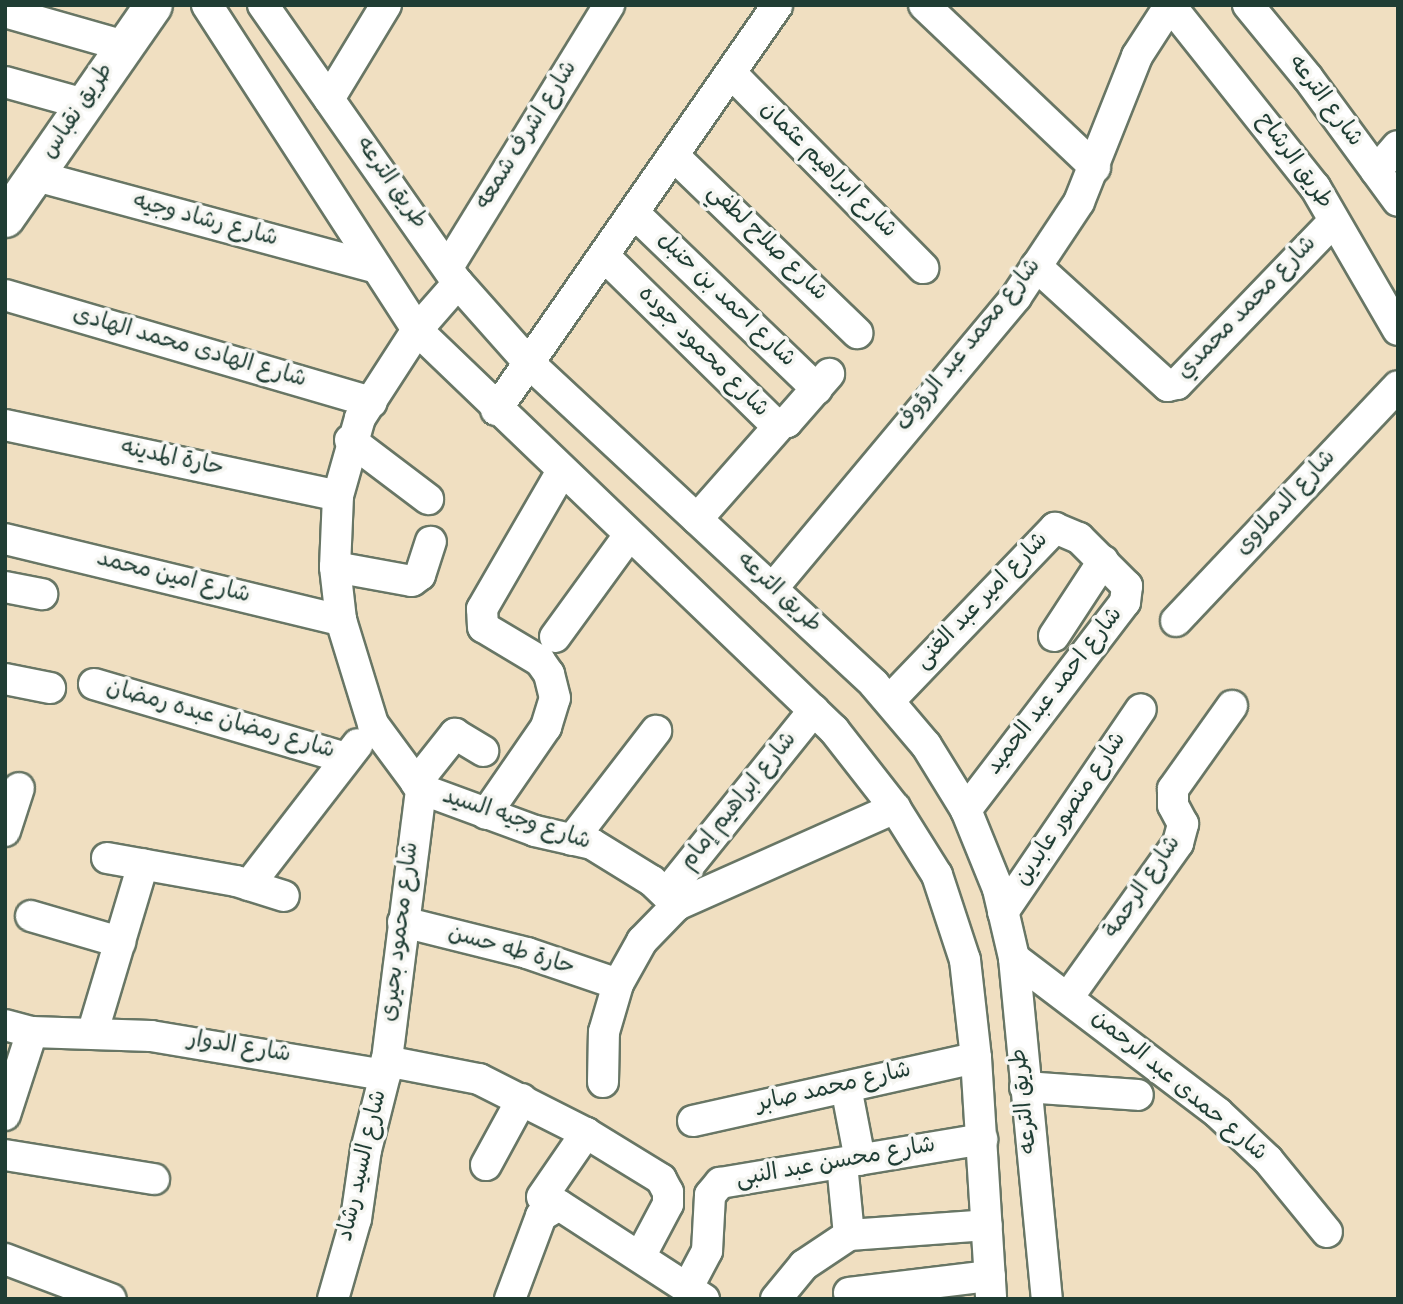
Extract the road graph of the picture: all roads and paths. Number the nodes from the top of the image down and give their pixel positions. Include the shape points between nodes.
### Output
1 (153, 5) edge
2 (207, 5) edge
3 (263, 5) edge
4 (386, 5) edge
5 (609, 5) edge
6 (777, 5) edge
7 (924, 5) edge
8 (1170, 5) edge
9 (1248, 5) edge
10 (5, 12) edge
11 (124, 46) junction
12 (731, 73) junction
13 (5, 82) edge
14 (329, 99) junction
15 (84, 104) junction
16 (1398, 146) edge
17 (674, 156) junction
18 (1095, 167) junction
19 (1376, 171) junction
20 (36, 176) junction
21 (1398, 201) edge
22 (634, 213) junction
23 (5, 218) edge
24 (1334, 221) junction
25 (604, 256) junction
26 (1036, 266) junction
27 (374, 267) junction
28 (923, 268) dead end
29 (453, 274) junction
30 (5, 295) edge
31 (417, 330) junction
32 (1398, 330) edge
33 (857, 333) dead end
34 (529, 363) junction
35 (823, 381) joint
36 (1398, 386) edge
37 (372, 402) junction
38 (496, 410) junction
39 (5, 425) edge
40 (780, 425) junction
41 (350, 440) junction
42 (562, 471) junction
43 (338, 496) junction
44 (428, 499) dead end
45 (697, 519) junction
46 (629, 536) junction
47 (5, 539) edge
48 (431, 542) dead end
49 (335, 567) junction
50 (1109, 567) junction
51 (5, 587) edge
52 (772, 589) junction
53 (42, 594) dead end
54 (341, 620) junction
55 (1176, 621) dead end
56 (1054, 636) dead end
57 (555, 637) dead end
58 (5, 679) edge
59 (93, 684) dead end
60 (50, 688) dead end
61 (889, 701) junction
62 (1232, 706) dead end
63 (1141, 709) dead end
64 (814, 710) junction
65 (373, 724) junction
66 (656, 731) dead end
67 (483, 751) dead end
68 (346, 758) junction
69 (419, 786) junction
70 (19, 788) dead end
71 (895, 808) junction
72 (965, 810) junction
73 (486, 814) junction
74 (5, 831) edge
75 (572, 840) junction
76 (107, 858) dead end
77 (143, 864) junction
78 (249, 885) junction
79 (284, 896) dead end
80 (671, 899) junction
81 (1003, 912) junction
82 (31, 916) dead end
83 (403, 922) junction
84 (120, 942) junction
85 (1014, 958) junction
86 (618, 984) junction
87 (1069, 996) junction
88 (19, 1029) edge
89 (93, 1031) junction
90 (976, 1058) junction
91 (386, 1068) junction
92 (603, 1082) dead end
93 (846, 1087) junction
94 (1025, 1087) junction
95 (1138, 1095) dead end
96 (522, 1099) junction
97 (5, 1115) edge
98 (693, 1121) dead end
99 (586, 1133) junction
100 (982, 1139) junction
101 (5, 1156) edge
102 (851, 1161) junction
103 (486, 1165) dead end
104 (154, 1179) dead end
105 (555, 1202) junction
106 (987, 1225) junction
107 (1327, 1232) dead end
108 (849, 1235) junction
109 (641, 1255) junction
110 (5, 1259) edge
111 (991, 1287) edge
112 (696, 1293) edge
113 (849, 1293) dead end
114 (111, 1299) edge
115 (333, 1299) edge
116 (510, 1299) edge
117 (776, 1299) edge
118 (1047, 1299) edge

1 - 11 street, طريق نقباس
2 - 27 street, طريق الترعه
3 - 14 street, طريق الترعه
4 - 14 street
5 - 29 street, شارع اشرف شمعه
6 - 12 street, شارع احمد بن حنبل
7 - 18 street
8 - 18 street, شارع محمد عبد الرؤوف via 1137,57
8 - 24 street, طريق الرشاح via 1315,187
9 - 19 street, شارع الترعه
10 - 11 street
11 - 15 street, طريق نقباس
12 - 17 street, شارع احمد بن حنبل
12 - 28 street, شارع ابراهيم عثمان
13 - 15 street
14 - 29 street, طريق الترعه
15 - 20 street, طريق نقباس
16 - 19 street
17 - 22 street, شارع احمد بن حنبل
17 - 33 street, شارع صلاح لطفي
18 - 26 street, شارع محمد عبد الرؤوف via 1079,202
19 - 21 street, شارع الترعه
20 - 23 street, طريق نقباس
20 - 27 street, شارع رشاد وجيه
22 - 25 street, شارع احمد بن حنبل
22 - 35 street, شارع احمد بن حنبل
24 - 26 street, شارع محمد محمدي via 1177,384 1168,386
24 - 32 street, طريق الرشاح
25 - 34 street, شارع احمد بن حنبل
25 - 40 street, شارع محمود جوده via 767,419
26 - 52 street, شارع محمد عبد الرؤوف
27 - 31 street, طريق الترعه
29 - 31 street, شارع اشرف شمعه
29 - 34 street, طريق الترعه
30 - 37 street, شارع الهادى محمد الهادى
31 - 37 street, شارع اشرف شمعه
31 - 38 street, طريق الترعه
34 - 38 street, شارع احمد بن حنبل
34 - 45 street, طريق الترعه
35 - 40 street, شارع محمود جوده
36 - 55 street, شارع الدملاوى
37 - 41 street, شارع اشرف شمعه
38 - 42 street, طريق الترعه
39 - 43 street, حارة المدينه
40 - 45 street
41 - 43 street, شارع اشرف شمعه
41 - 44 street
42 - 46 street, طريق الترعه
42 - 73 street via 482,609 483,627 540,661 549,674 554,713
43 - 49 street, شارع اشرف شمعه
45 - 52 street, طريق الترعه
46 - 57 street
46 - 64 street, طريق الترعه
47 - 54 street, شارع امين محمد
48 - 49 street via 420,575 412,581
49 - 54 street, شارع اشرف شمعه
50 - 56 street
50 - 61 street, شارع امير عبد الغنى via 1067,531 1055,528
50 - 72 street, شارع احمد عبد الحميد via 1127,586 1125,602
51 - 53 street
52 - 61 street, طريق الترعه
54 - 65 street, شارع اشرف شمعه
58 - 60 street
59 - 68 street, شارع رمضان عبده رمضان
61 - 72 street, طريق الترعه via 926,745
62 - 87 street, شارع الرحمة via 1173,789 1173,805 1183,824 1178,843
63 - 81 street, شارع منصور عابدين
64 - 71 street, طريق الترعه
64 - 80 street, شارع ابراهيم إمام
65 - 68 street
65 - 69 street, شارع اشرف شمعه
66 - 75 street
67 - 69 street via 454,734
68 - 78 street
69 - 73 street, شارع وجيه السيد
69 - 83 street, شارع محمود بحيرى
70 - 74 street
71 - 80 street
71 - 90 street, طريق الترعه via 937,875 965,960
72 - 81 street, طريق الترعه
73 - 75 street, شارع وجيه السيد
75 - 80 street, شارع وجيه السيد via 603,851
76 - 77 street
77 - 78 street
77 - 84 street
78 - 79 street
80 - 86 street, شارع ابراهيم إمام
81 - 85 street, طريق الترعه
82 - 84 street
83 - 86 street, حارة طه حسن via 527,953
83 - 91 street, شارع محمود بحيرى
84 - 89 street
85 - 87 street, شارع حمدى عبد الرحمن
85 - 94 street, طريق الترعه
86 - 92 street, شارع ابراهيم إمام via 604,1032
87 - 107 street, شارع حمدى عبد الرحمن via 1218,1113 1268,1160
88 - 89 street, شارع الدوار
88 - 97 street
89 - 91 street, شارع الدوار
90 - 93 street, شارع محمد صابر
90 - 100 street, طريق الترعه
91 - 96 street, شارع الدوار via 467,1076
91 - 115 street, شارع السيد رشاد via 366,1150 356,1219
93 - 98 street, شارع محمد صابر
93 - 102 street
94 - 95 street
94 - 118 street, طريق الترعه
96 - 99 street, شارع الدوار
96 - 103 street
99 - 105 street
99 - 109 street, شارع الدوار via 666,1186 668,1204
100 - 102 street, شارع محسن عبد النبى
100 - 106 street, طريق الترعه
101 - 104 street
102 - 108 street
102 - 112 street, شارع محسن عبد النبى via 713,1188 711,1238
105 - 109 street
105 - 116 street via 541,1216
106 - 108 street
106 - 111 street, طريق الترعه
108 - 117 street via 804,1265
109 - 112 street
110 - 114 street
111 - 113 street

